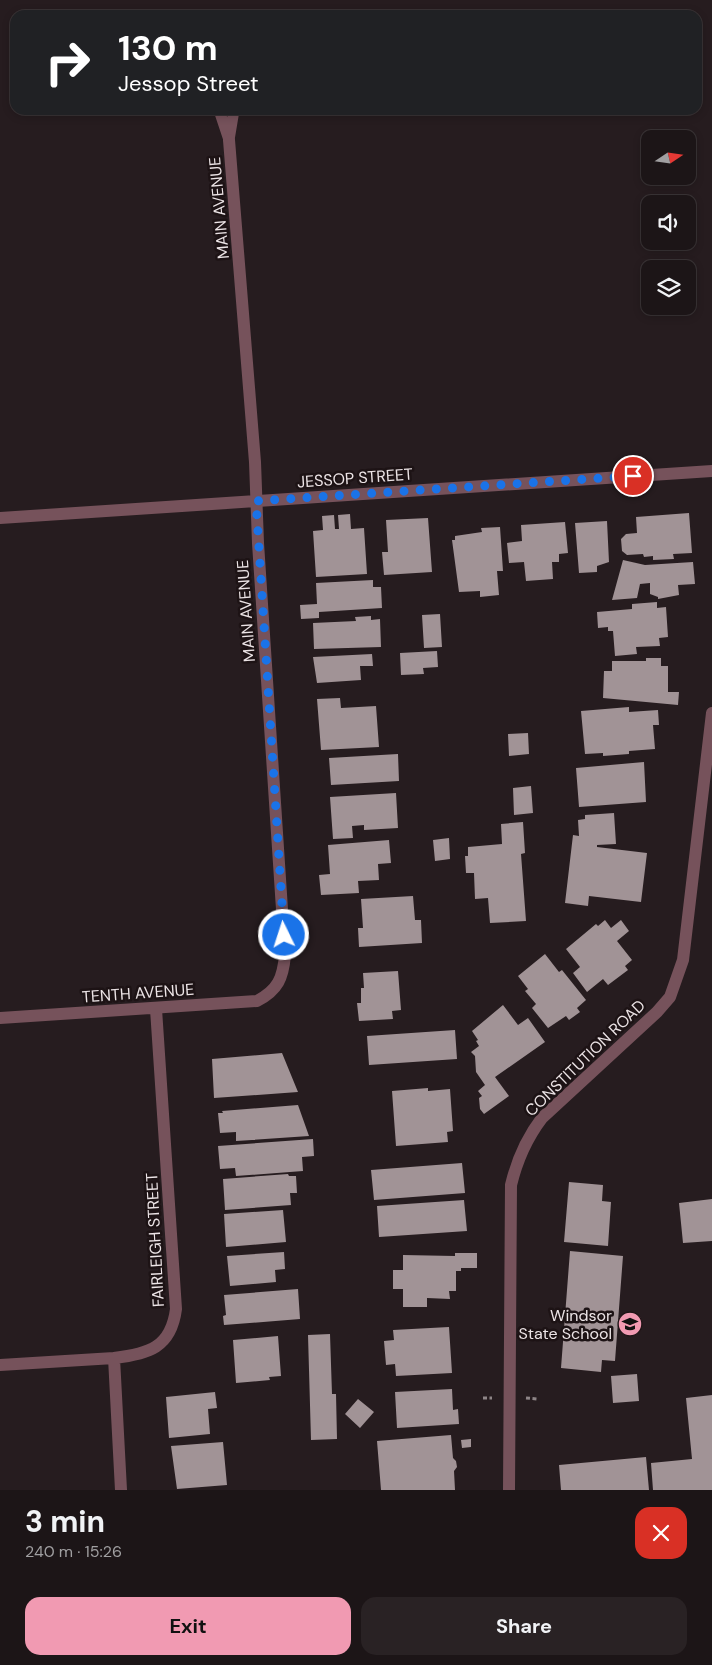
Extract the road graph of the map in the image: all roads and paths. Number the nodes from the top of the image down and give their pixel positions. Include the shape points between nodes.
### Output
1 (220, 115) edge
2 (233, 115) edge
3 (229, 140) junction
4 (712, 471) edge
5 (256, 501) junction
6 (0, 518) edge
7 (712, 713) edge
8 (275, 990) joint
9 (156, 1009) junction
10 (0, 1018) edge
11 (114, 1358) junction
12 (0, 1365) edge
13 (483, 1398) dead end
14 (492, 1398) dead end
15 (529, 1398) dead end
16 (537, 1399) dead end
17 (121, 1490) edge
18 (509, 1490) edge

1 - 3 lane, MAIN AVENUE
2 - 3 lane, MAIN AVENUE
3 - 5 street, MAIN AVENUE
4 - 5 street, JESSOP STREET
5 - 6 street, JESSOP STREET
5 - 8 street, MAIN AVENUE via 285,955
7 - 18 street, CONSTITUTION ROAD via 677,982 670,997 646,1024 542,1118 529,1134 514,1170 511,1185
8 - 9 street, TENTH AVENUE via 257,1001
9 - 10 street, TENTH AVENUE
9 - 11 street, FAIRLEIGH STREET via 176,1309 171,1331 156,1347 137,1355
11 - 12 street, FAIRLEIGH STREET
11 - 17 street
13 - 14 path
15 - 16 path

